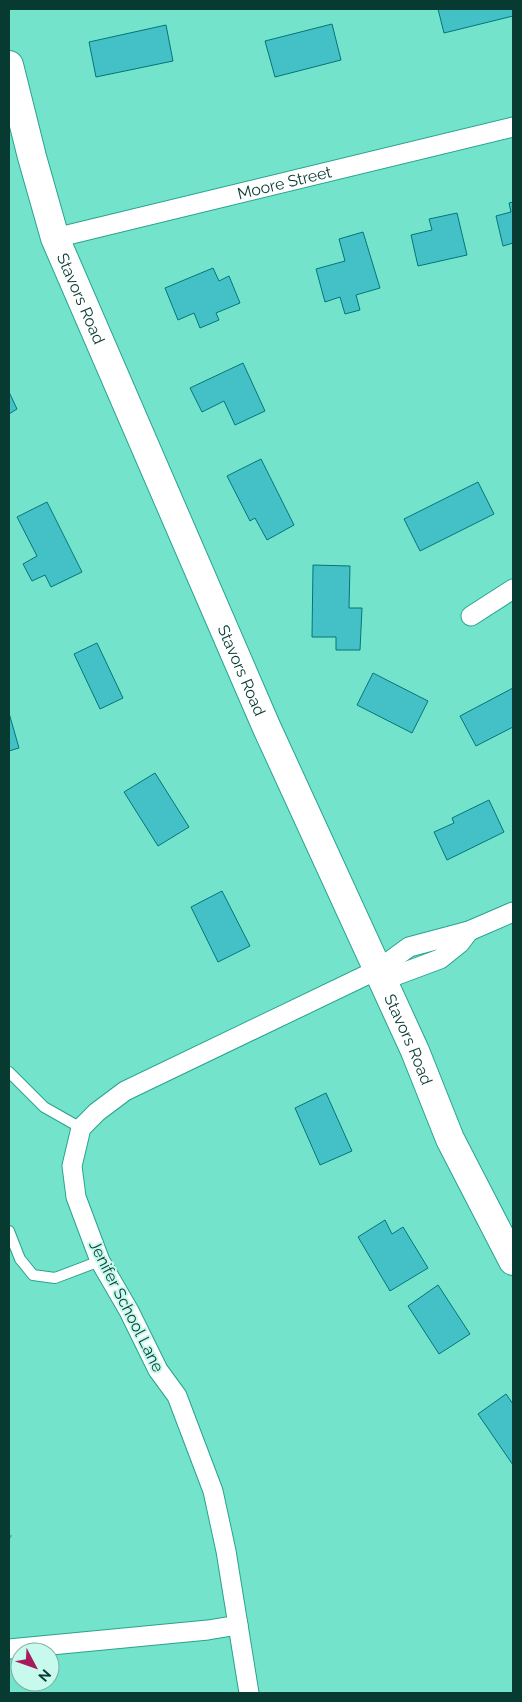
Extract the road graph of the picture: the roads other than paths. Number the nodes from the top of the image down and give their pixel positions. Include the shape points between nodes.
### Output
1 (9, 65) edge
2 (15, 113) edge
3 (513, 127) edge
4 (55, 238) junction
5 (513, 589) edge
6 (471, 616) dead end
7 (513, 912) edge
8 (379, 969) junction
9 (9, 1072) edge
10 (81, 1128) junction
11 (9, 1231) edge
12 (100, 1261) junction
13 (513, 1261) edge
14 (238, 1624) junction
15 (9, 1649) edge
16 (249, 1693) edge

1 - 2 street, Stavors Road
2 - 4 street, Stavors Road
3 - 4 street, Moore Street
4 - 8 street, Stavors Road via 258,708
5 - 6 street
7 - 8 street via 469,931 440,959 397,975
8 - 10 street via 125,1092
8 - 13 street, Stavors Road via 416,1051 450,1139
9 - 10 lane via 44,1107
10 - 12 street, Jenifer School Lane via 72,1166 76,1197
11 - 12 lane via 20,1259 33,1275 55,1278
12 - 14 street, Jenifer School Lane via 158,1370 177,1396 213,1491
14 - 15 street via 208,1630
14 - 16 street, Jenifer School Lane

